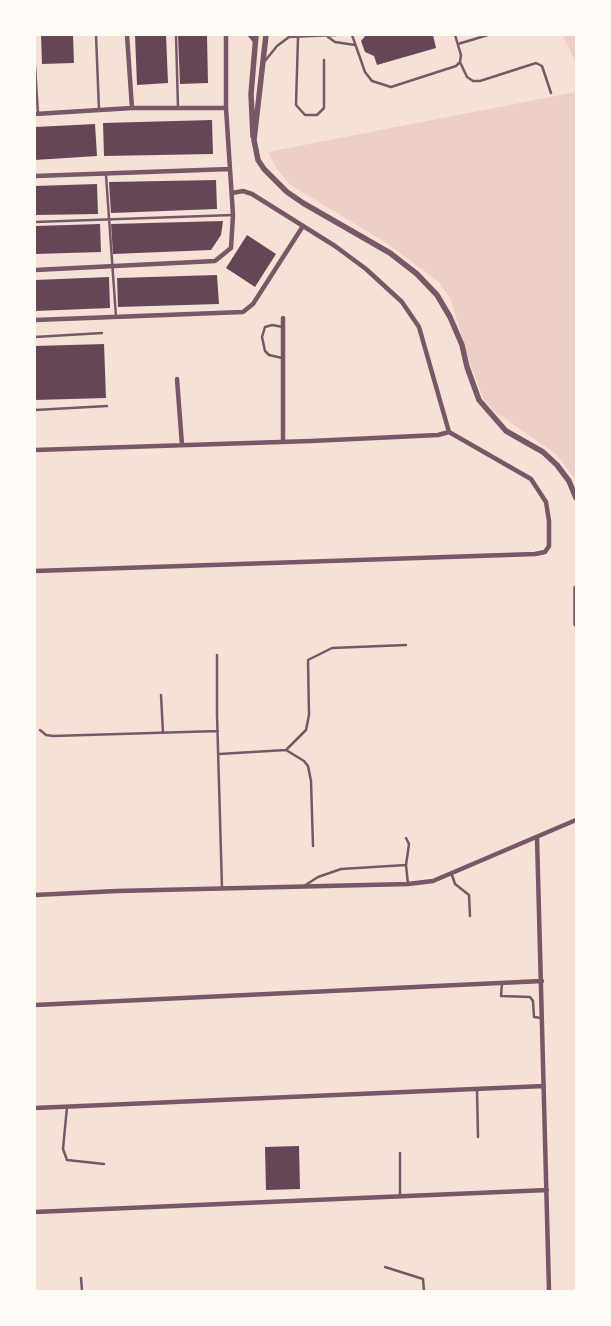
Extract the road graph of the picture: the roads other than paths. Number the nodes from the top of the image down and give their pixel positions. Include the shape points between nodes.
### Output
1 (96, 35) edge
2 (127, 35) edge
3 (176, 35) edge
4 (226, 35) edge
5 (250, 35) edge
6 (266, 35) edge
7 (336, 35) edge
8 (352, 35) edge
9 (455, 35) edge
10 (488, 35) edge
11 (326, 36) edge
12 (479, 36) edge
13 (298, 37) junction
14 (255, 38) edge
15 (458, 44) junction
16 (355, 46) junction
17 (324, 60) dead end
18 (460, 62) junction
19 (263, 65) junction
20 (35, 66) edge
21 (551, 93) dead end
22 (132, 108) junction
23 (178, 108) junction
24 (226, 108) junction
25 (99, 110) junction
26 (36, 114) edge
27 (254, 140) junction
28 (230, 168) junction
29 (106, 175) junction
30 (35, 176) edge
31 (232, 193) junction
32 (233, 215) junction
33 (108, 221) junction
34 (35, 222) edge
35 (303, 226) junction
36 (112, 266) junction
37 (35, 270) edge
38 (116, 316) junction
39 (283, 318) dead end
40 (35, 320) edge
41 (283, 327) junction
42 (102, 332) dead end
43 (35, 337) edge
44 (283, 358) junction
45 (178, 379) dead end
46 (107, 406) dead end
47 (35, 410) edge
48 (449, 432) junction
49 (283, 440) junction
50 (182, 445) junction
51 (35, 450) edge
52 (576, 498) edge
53 (35, 571) edge
54 (576, 588) edge
55 (576, 624) edge
56 (406, 645) dead end
57 (217, 655) dead end
58 (161, 695) dead end
59 (40, 730) dead end
60 (218, 731) junction
61 (163, 733) junction
62 (286, 750) junction
63 (219, 754) junction
64 (576, 820) edge
65 (537, 837) junction
66 (406, 838) dead end
67 (313, 846) dead end
68 (406, 865) junction
69 (452, 875) junction
70 (408, 884) junction
71 (303, 887) junction
72 (222, 888) junction
73 (35, 895) edge
74 (470, 916) dead end
75 (542, 981) junction
76 (502, 983) junction
77 (35, 1005) edge
78 (543, 1018) junction
79 (544, 1086) junction
80 (477, 1090) junction
81 (67, 1107) junction
82 (35, 1108) edge
83 (478, 1137) dead end
84 (400, 1153) dead end
85 (104, 1164) dead end
86 (547, 1190) junction
87 (400, 1196) junction
88 (35, 1212) edge
89 (385, 1267) dead end
90 (81, 1278) dead end
91 (82, 1291) edge
92 (424, 1291) edge
93 (550, 1291) edge

1 - 25 lane
2 - 22 street
3 - 23 lane
4 - 24 street
5 - 14 street
6 - 19 street
7 - 11 lane
8 - 16 lane
9 - 15 lane
10 - 12 lane
11 - 13 lane
11 - 16 lane via 335,42
12 - 15 lane
13 - 17 lane via 296,105 305,115 317,115 324,108
13 - 19 lane via 290,37 277,46
14 - 27 street via 251,94
15 - 18 lane
16 - 18 lane via 365,72 372,81 384,86 391,87
18 - 21 lane via 467,77 473,81 536,64 542,66
19 - 27 street
20 - 26 lane
22 - 23 street
22 - 25 street
23 - 24 street
24 - 28 street
25 - 26 street
27 - 52 street via 258,160 287,192 390,253 437,295 462,345 479,400 506,431 543,452 557,465
28 - 29 street
28 - 31 street
29 - 30 street
29 - 33 lane
31 - 32 street
31 - 35 street via 243,191 252,194
32 - 33 lane
32 - 36 street via 231,248 215,261
33 - 34 lane
33 - 36 lane
35 - 38 street via 253,304 244,312
35 - 48 street via 366,269 402,302 419,327
36 - 37 street
36 - 38 lane
38 - 40 street
39 - 41 street
41 - 44 street
41 - 44 lane via 265,327 262,337 264,351 269,356
42 - 43 lane
44 - 49 street
45 - 50 street
46 - 47 lane
48 - 49 street via 438,436
48 - 53 street via 532,479 546,502 549,538 545,552
49 - 50 street
50 - 51 street
54 - 55 street
56 - 62 lane via 332,648 308,660 309,715 306,730
57 - 60 lane
58 - 61 lane
59 - 61 lane via 53,736
60 - 61 lane
60 - 63 lane
62 - 63 lane
62 - 67 lane via 308,766
63 - 72 lane
64 - 65 street
65 - 69 street
65 - 75 street
66 - 68 lane via 410,844
68 - 70 lane
68 - 71 lane via 341,869 318,877
69 - 70 street
69 - 74 lane via 455,884 468,895
70 - 71 street
71 - 72 street
72 - 73 street
75 - 76 street
75 - 78 street
76 - 77 street
76 - 78 lane via 501,996 530,996 534,1017
78 - 79 street
79 - 80 street
79 - 86 street
80 - 81 street
80 - 83 lane
81 - 82 street
81 - 85 lane via 62,1149 67,1160
84 - 87 lane
86 - 87 street
86 - 93 street
87 - 88 street
89 - 92 lane via 423,1279
90 - 91 lane

